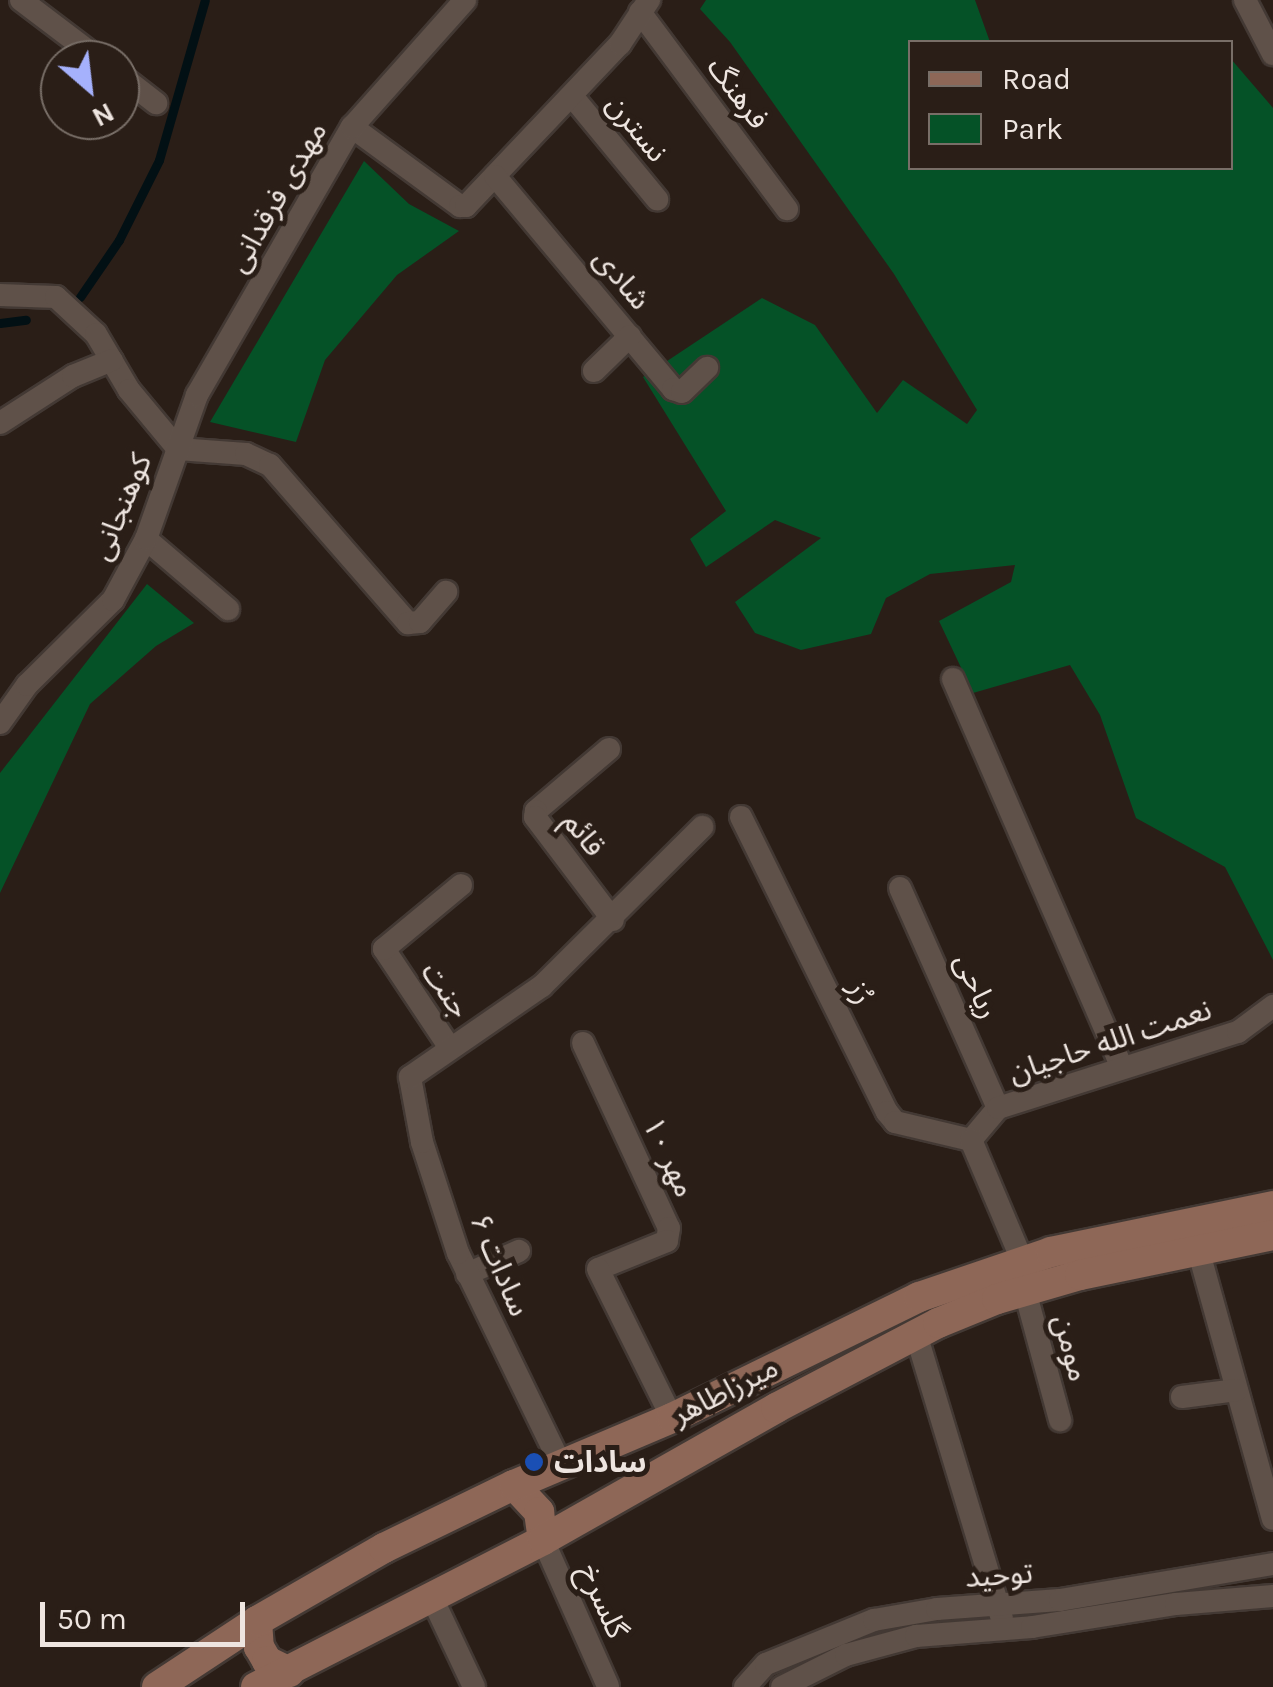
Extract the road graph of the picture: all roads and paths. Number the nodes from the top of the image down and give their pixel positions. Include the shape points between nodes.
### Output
1 (21, 0) edge
2 (465, 0) edge
3 (1245, 0) edge
4 (644, 6) edge
5 (74, 40) edge
6 (1273, 54) edge
7 (140, 91) edge
8 (572, 96) junction
9 (156, 103) dead end
10 (352, 126) junction
11 (496, 176) junction
12 (656, 199) dead end
13 (787, 209) dead end
14 (0, 296) edge
15 (630, 336) junction
16 (112, 360) junction
17 (706, 368) dead end
18 (594, 371) dead end
19 (0, 424) edge
20 (178, 448) junction
21 (146, 539) junction
22 (446, 592) dead end
23 (228, 609) dead end
24 (953, 679) dead end
25 (0, 723) edge
26 (609, 749) dead end
27 (742, 817) dead end
28 (702, 827) dead end
29 (460, 885) dead end
30 (900, 888) dead end
31 (613, 920) junction
32 (1273, 1006) edge
33 (584, 1042) dead end
34 (450, 1048) junction
35 (1121, 1066) junction
36 (998, 1108) junction
37 (971, 1140) junction
38 (1273, 1206) edge
39 (1273, 1235) edge
40 (1198, 1249) junction
41 (519, 1251) dead end
42 (467, 1274) junction
43 (1023, 1276) junction
44 (916, 1334) junction
45 (1236, 1390) junction
46 (1182, 1398) dead end
47 (672, 1418) junction
48 (1060, 1420) dead end
49 (562, 1466) junction
50 (514, 1486) junction
51 (1273, 1519) edge
52 (543, 1540) junction
53 (1273, 1564) edge
54 (1273, 1596) edge
55 (432, 1598) junction
56 (1002, 1604) junction
57 (256, 1621) junction
58 (1003, 1630) junction
59 (766, 1664) junction
60 (290, 1672) junction
61 (608, 1686) edge
62 (783, 1686) edge
63 (156, 1687) edge
64 (256, 1687) edge
65 (474, 1687) edge
66 (745, 1687) edge

1 - 5 street
2 - 10 street, مهدی فرقدانی
3 - 6 street
4 - 8 street
4 - 13 street, فرهنگ
7 - 9 street
8 - 11 street
8 - 12 street, نسترن
10 - 11 street via 460,206
10 - 20 street, مهدی فرقدانی via 197,395
11 - 15 street, شادی
14 - 16 street via 56,297 96,334
15 - 17 street, شادی via 677,392
15 - 18 street
16 - 19 street via 73,376
16 - 20 street
20 - 21 street, کوهنجانی
20 - 22 street via 246,454 270,465 408,623 420,622
21 - 23 street
21 - 25 street, کوهنجانی via 113,600 27,686
24 - 35 street
26 - 31 street, قائم via 535,817
27 - 37 street, رُز via 887,1112 895,1122
28 - 31 street
29 - 34 street, جنت via 384,949
30 - 36 street, ریاحی
31 - 34 street via 542,986
32 - 35 street, نعمت الله حاجیان via 1238,1032
33 - 47 street, مهر ۱۰ via 669,1228 667,1241 598,1269
34 - 42 street, سادات ۶ via 410,1077 422,1142
35 - 36 street, نعمت الله حاجیان
36 - 37 street, نعمت الله حاجیان
37 - 43 street, مومن
38 - 43 main road, میرزاطاهر
39 - 40 main road, میرزاطاهر
40 - 43 main road, میرزاطاهر
40 - 45 street
41 - 42 street
42 - 49 street, سادات ۶
43 - 44 main road, میرزاطاهر
43 - 47 main road, میرزاطاهر via 919,1296
43 - 48 street, مومن
44 - 52 main road, میرزاطاهر
44 - 56 street
45 - 46 street
45 - 51 street
47 - 49 main road, میرزاطاهر
49 - 50 main road, میرزاطاهر
50 - 52 main road via 539,1512
50 - 57 main road, میرزاطاهر via 384,1548
52 - 55 main road, میرزاطاهر
52 - 61 street, گلسرخ
53 - 56 street, توحید
54 - 58 street, توحید
55 - 60 main road, میرزاطاهر
55 - 65 street
56 - 58 street
56 - 59 street, توحید via 874,1620
57 - 60 main road via 267,1661
57 - 63 main road, میرزاطاهر
58 - 62 street, توحید via 916,1636 846,1655
59 - 62 street
59 - 66 street, توحید
60 - 64 main road, میرزاطاهر

